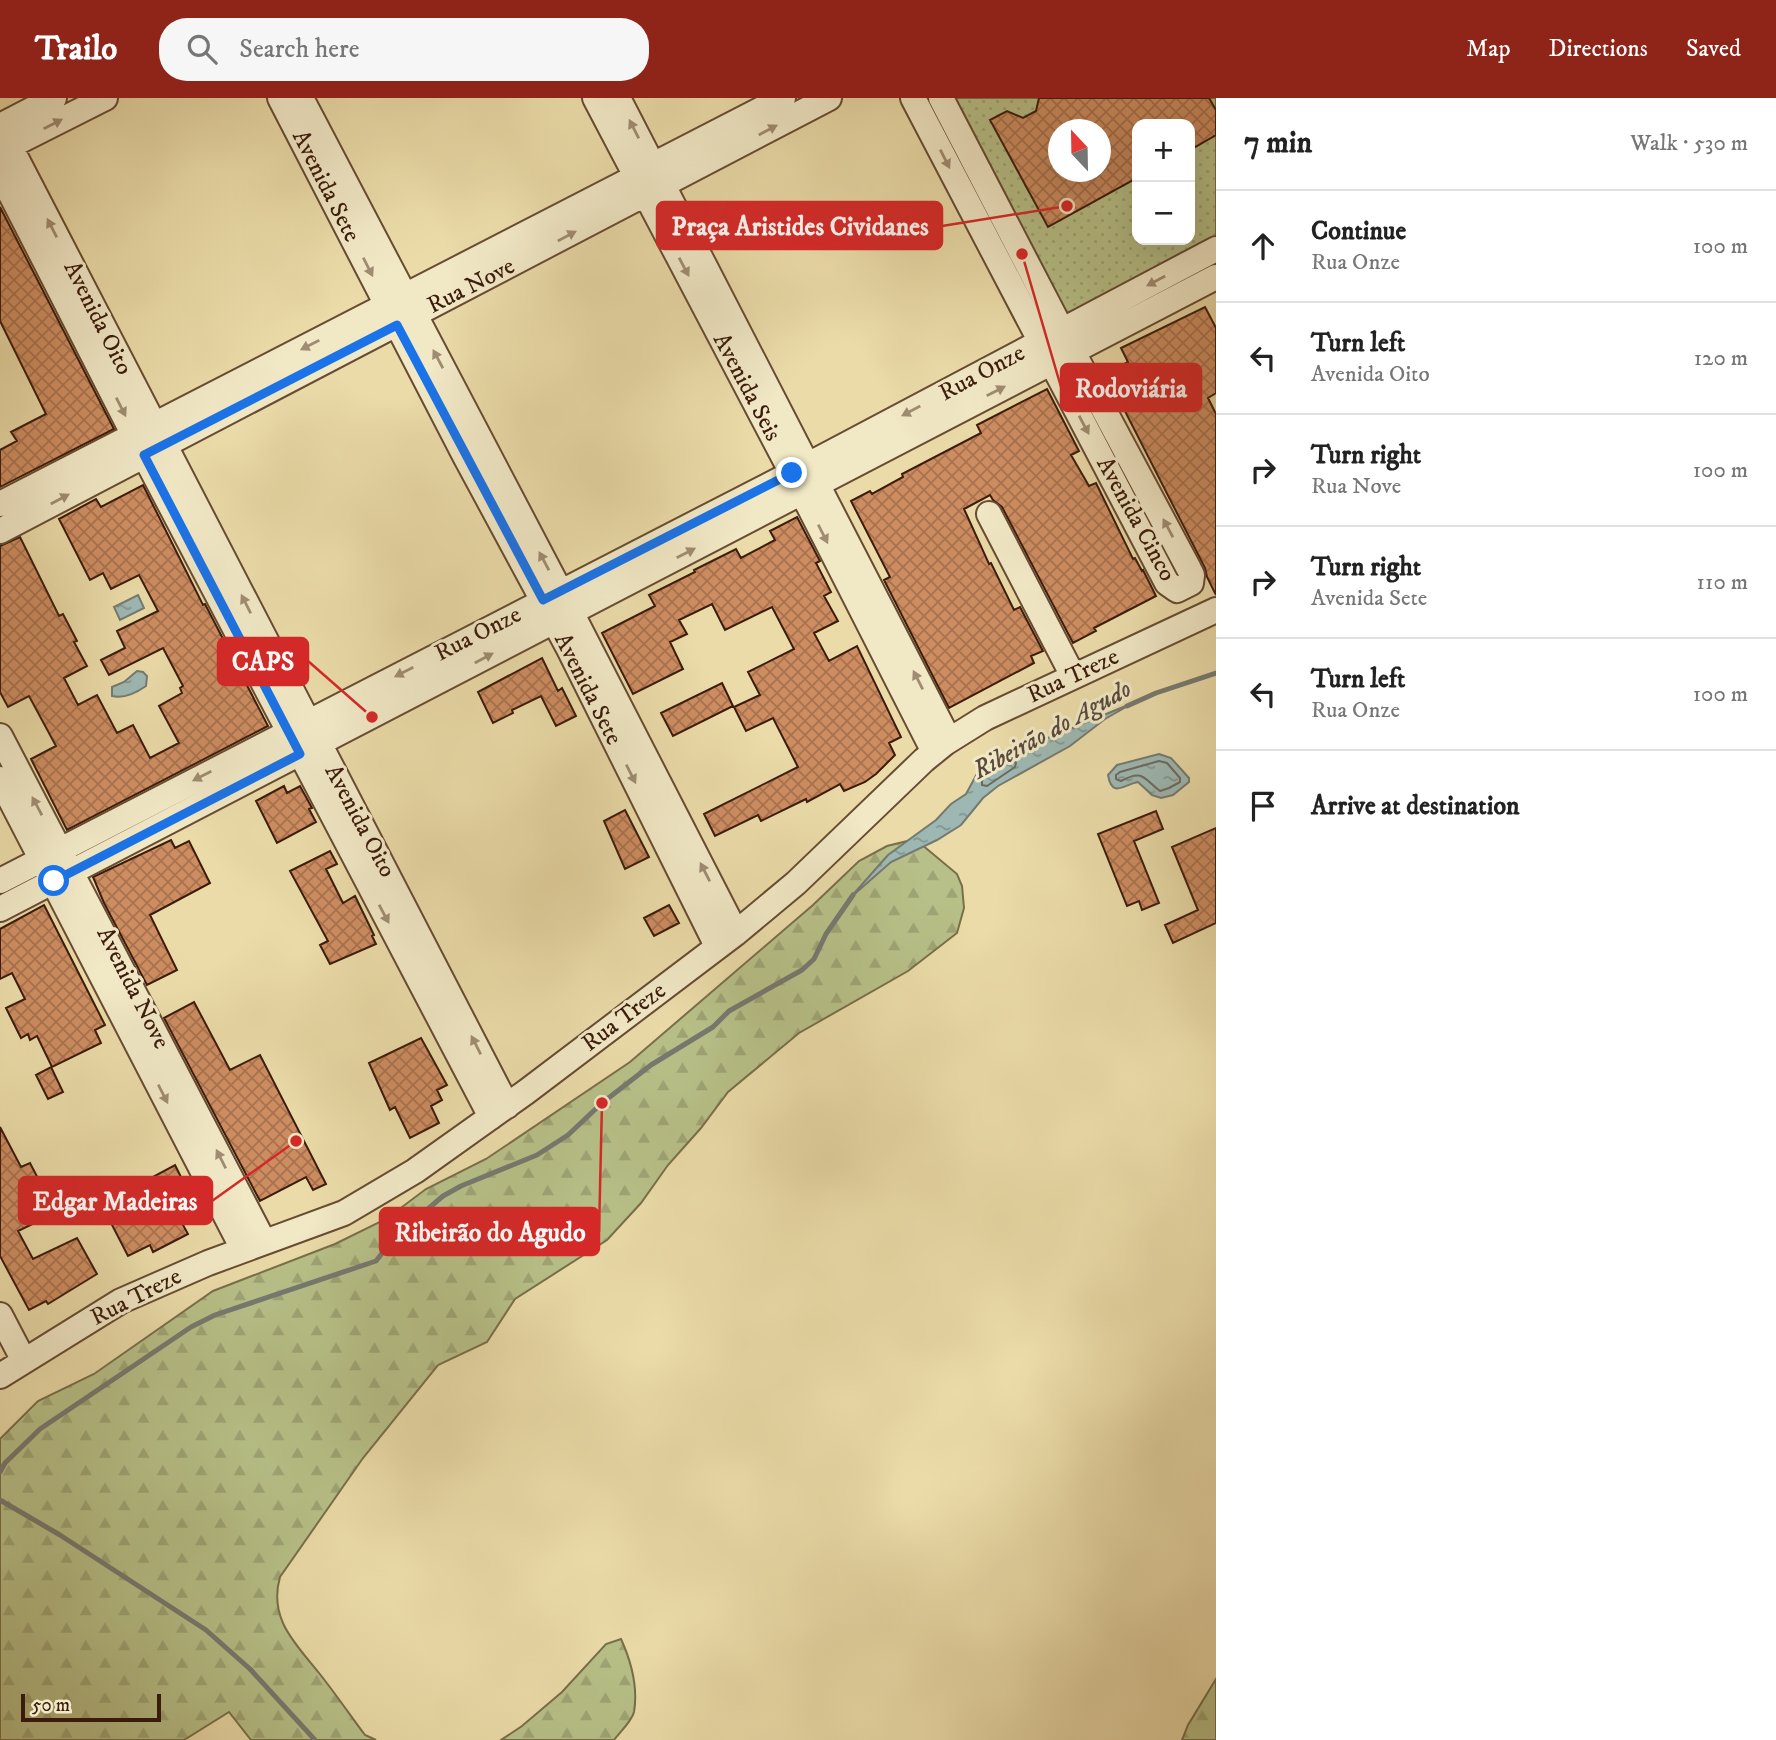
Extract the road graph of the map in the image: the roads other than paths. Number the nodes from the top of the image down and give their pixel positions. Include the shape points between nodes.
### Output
1 (54, 98) edge
2 (105, 98) edge
3 (280, 98) edge
4 (301, 98) edge
5 (595, 98) edge
6 (618, 98) edge
7 (783, 98) edge
8 (829, 98) edge
9 (913, 98) edge
10 (941, 98) edge
11 (3, 137) edge
12 (0, 173) edge
13 (650, 181) junction
14 (1216, 249) edge
15 (1216, 277) edge
16 (401, 310) junction
17 (1056, 347) junction
18 (149, 440) junction
19 (805, 479) junction
20 (0, 504) edge
21 (989, 514) dead end
22 (0, 531) edge
23 (557, 607) junction
24 (1216, 610) edge
25 (1073, 676) junction
26 (298, 727) junction
27 (0, 736) edge
28 (941, 746) junction
29 (310, 749) junction
30 (0, 779) edge
31 (51, 854) junction
32 (63, 876) junction
33 (0, 881) edge
34 (0, 909) edge
35 (726, 939) junction
36 (499, 1112) junction
37 (253, 1245) junction
38 (0, 1315) edge
39 (8, 1367) edge

1 - 11 street
11 -> 2 street
3 -> 16 street, Avenida Sete
4 - 16 street, Avenida Sete
5 - 13 street, Avenida Seis
13 -> 6 street, Avenida Seis
7 - 13 street, Rua Nove
13 -> 8 street, Rua Nove
9 -> 17 street, Avenida Cinco
10 - 17 street, Avenida Cinco
18 -> 11 street, Avenida Oito
12 -> 18 street, Avenida Oito
13 - 16 street, Rua Nove
13 - 19 street, Avenida Seis
14 -> 17 street, Rua Onze
15 - 17 street, Rua Onze
16 - 18 street, Rua Nove
16 - 23 street, Avenida Sete
17 -> 17 street, Avenida Cinco via 1167,583 1177,590 1185,587 1191,583 1189,569
17 - 19 street, Rua Onze
18 - 20 street, Rua Nove
22 -> 18 street, Rua Nove
18 - 26 street, Avenida Oito
19 - 23 street, Rua Onze
19 - 28 street, Avenida Seis
21 - 25 street
23 -> 26 street, Rua Onze
29 -> 23 street, Rua Onze
23 - 35 street, Avenida Sete
24 - 25 street, Rua Treze
25 - 28 street, Rua Treze via 985,718
26 - 29 street, Avenida Oito
26 -> 31 street, Rua Onze
31 -> 27 street, Avenida Nove
28 - 35 street, Rua Treze via 796,883
29 - 32 street, Rua Onze
29 - 36 street, Avenida Oito
30 - 31 street, Avenida Nove
31 - 32 street, Avenida Nove
31 - 33 street, Rua Onze
32 - 34 street, Rua Onze
32 - 37 street, Avenida Nove
35 - 36 street, Rua Treze
36 - 37 street, Rua Treze via 415,1171 344,1213
37 - 39 street, Rua Treze via 121,1301
38 - 39 street

